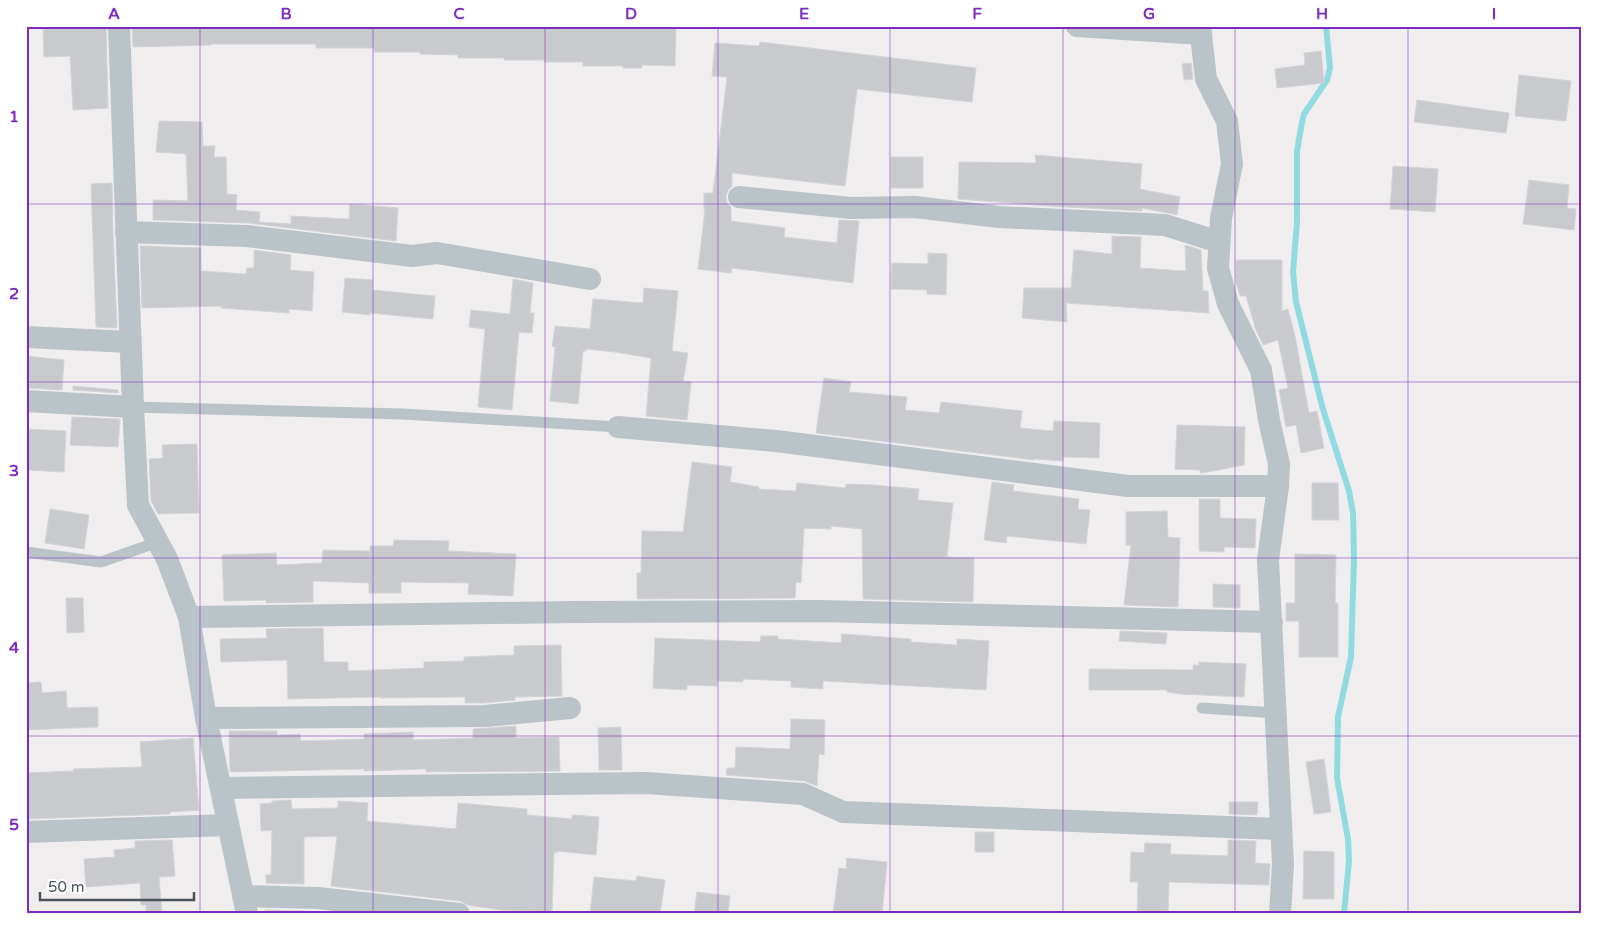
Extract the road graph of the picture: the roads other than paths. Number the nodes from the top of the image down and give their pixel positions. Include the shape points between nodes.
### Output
1 (119, 26) edge
2 (1076, 26) edge
3 (1200, 30) edge
4 (739, 197) dead end
5 (126, 232) junction
6 (1219, 242) junction
7 (590, 279) dead end
8 (26, 337) edge
9 (130, 342) junction
10 (26, 401) edge
11 (133, 407) junction
12 (618, 427) joint
13 (1278, 486) junction
14 (158, 542) junction
15 (26, 552) edge
16 (189, 617) junction
17 (1272, 622) junction
18 (570, 708) dead end
19 (1202, 708) dead end
20 (1276, 713) junction
21 (206, 718) junction
22 (221, 788) junction
23 (228, 825) junction
24 (1281, 829) junction
25 (26, 832) edge
26 (245, 905) edge
27 (459, 914) edge
28 (1280, 914) edge

1 - 5 street
2 - 3 street
3 - 6 street via 1206,78 1227,121 1232,164
4 - 6 street via 851,208 915,207 999,217 1166,225
5 - 7 street via 247,236 412,256 437,253
5 - 9 street
6 - 13 street via 1218,268 1228,304 1260,370 1279,464
8 - 9 street
9 - 11 street
10 - 11 street
11 - 12 lane via 403,414
11 - 14 street via 138,505
12 - 13 street via 776,441 1128,486
13 - 17 street via 1268,560
14 - 15 lane via 101,562
14 - 16 street
16 - 17 street via 820,611
16 - 21 street
17 - 20 street
18 - 21 street via 485,716
19 - 20 lane
20 - 24 street
21 - 22 street
22 - 23 street
22 - 24 street via 646,783 803,794 843,812
23 - 25 street
23 - 26 street
24 - 28 street
26 - 27 street via 318,898

